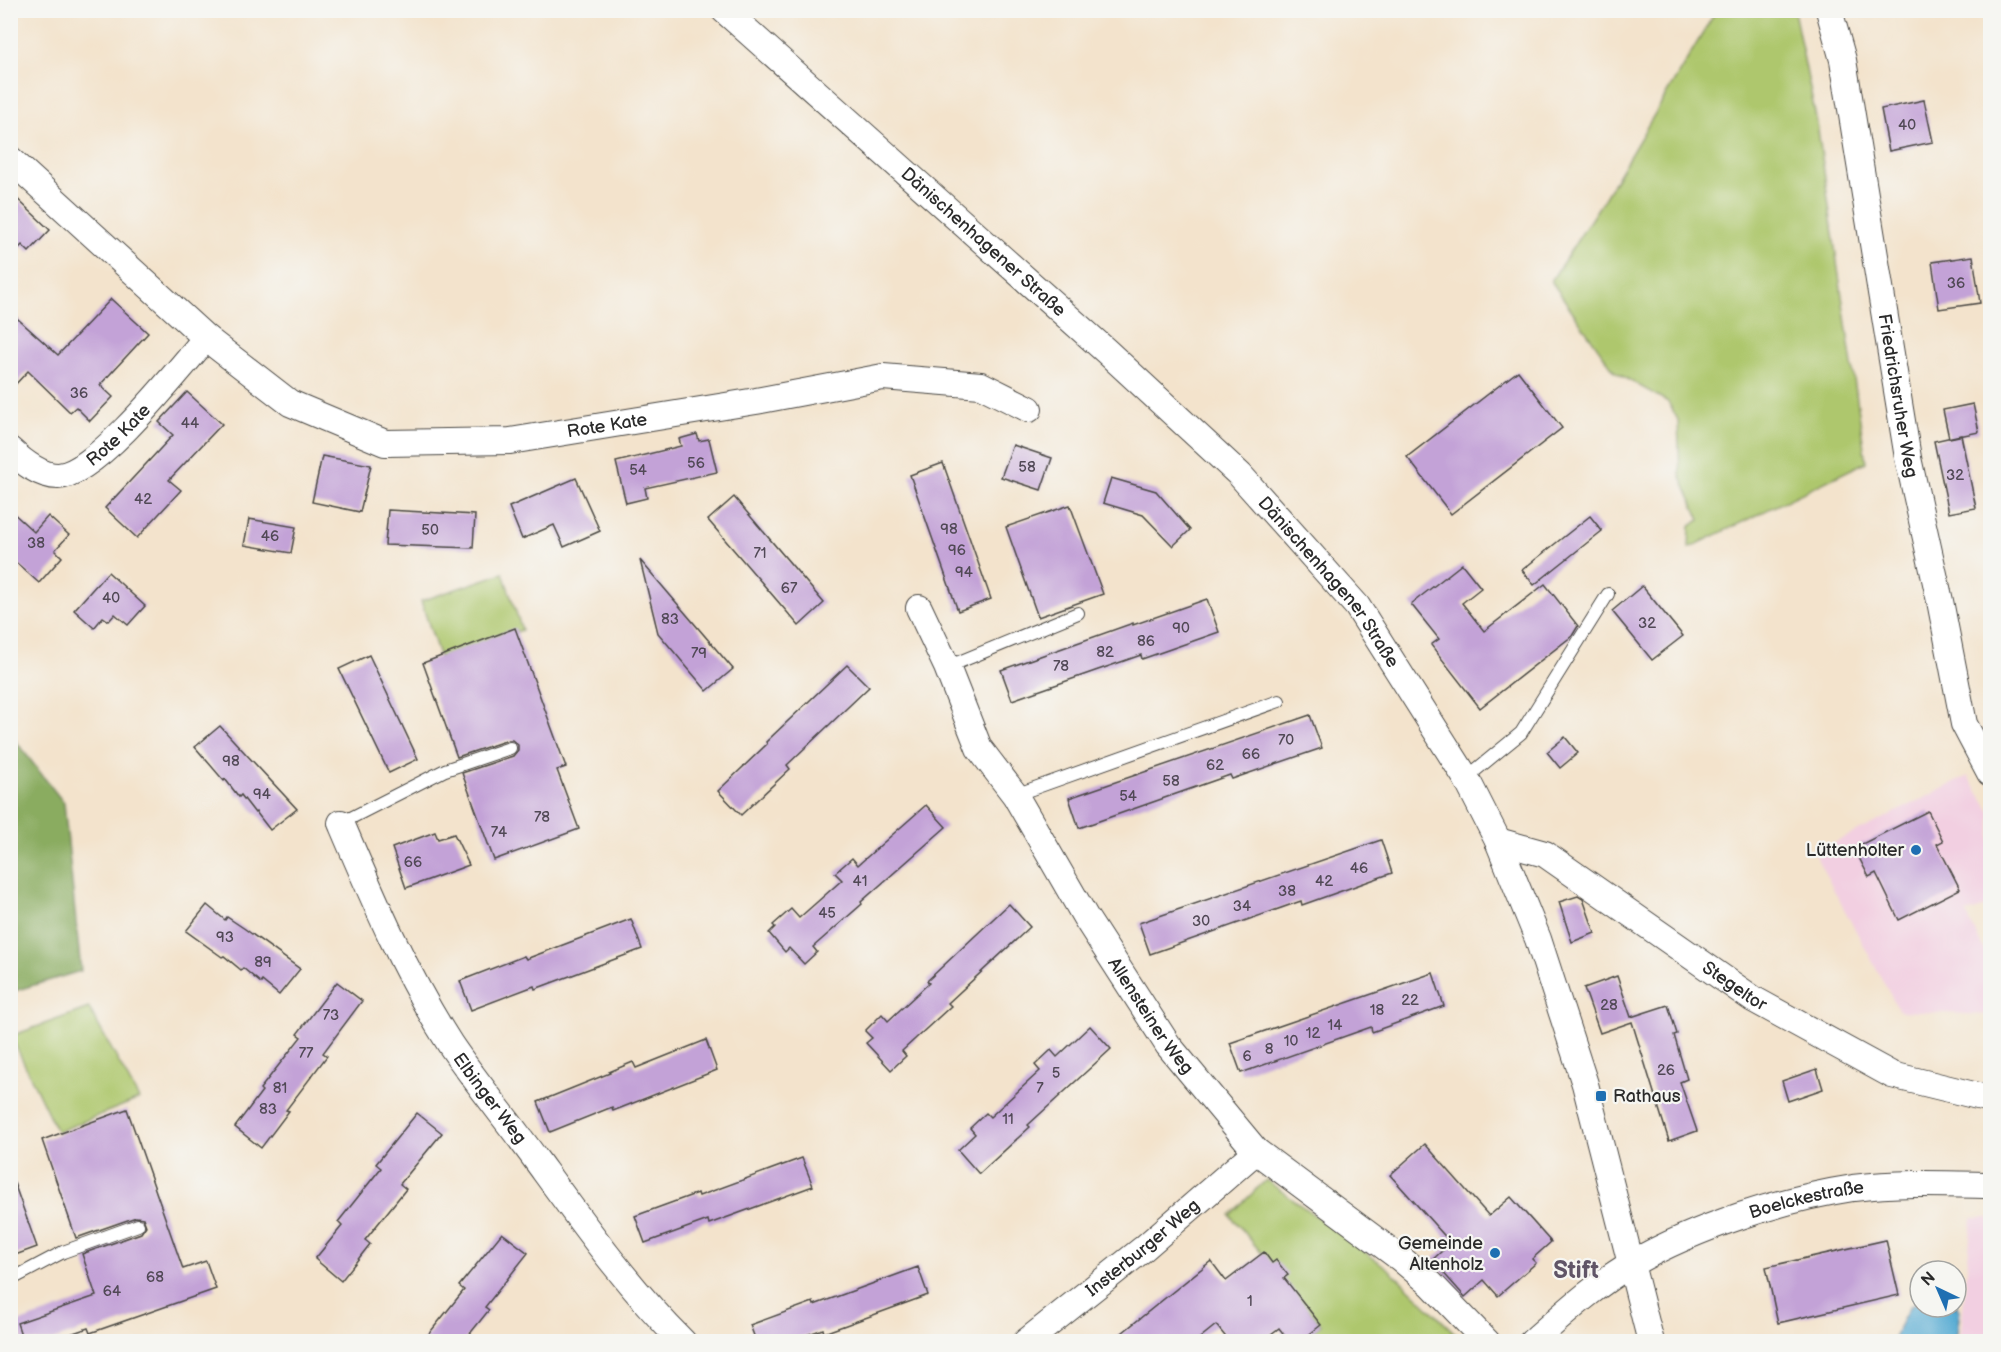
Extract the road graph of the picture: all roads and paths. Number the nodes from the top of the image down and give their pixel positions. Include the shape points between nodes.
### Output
1 (724, 10) edge
2 (1829, 10) edge
3 (12, 162) edge
4 (206, 338) junction
5 (1029, 409) dead end
6 (10, 450) edge
7 (1608, 594) dead end
8 (919, 609) dead end
9 (1078, 613) dead end
10 (947, 667) junction
11 (1279, 701) dead end
12 (510, 748) dead end
13 (1990, 773) edge
14 (1466, 778) junction
15 (1015, 795) junction
16 (341, 823) joint
17 (1498, 841) junction
18 (1990, 1099) edge
19 (1256, 1151) junction
20 (1990, 1185) edge
21 (138, 1225) dead end
22 (1632, 1263) junction
23 (10, 1280) edge
24 (683, 1341) edge
25 (1026, 1341) edge
26 (1487, 1341) edge
27 (1532, 1341) edge
28 (1652, 1341) edge

1 - 14 street, Dänischenhagener Straße via 1240,475 1357,606
2 - 13 street, Friedrichsruher Weg via 1843,60 1908,458 1964,724
3 - 4 street, Rote Kate
4 - 5 street, Rote Kate via 290,403 385,443 510,441 883,376 981,385
4 - 6 street, Rote Kate via 113,443 83,467 59,476 39,471
7 - 14 lane via 1521,733
8 - 10 street, Allensteiner Weg
9 - 10 lane
10 - 15 street, Allensteiner Weg via 979,748
11 - 15 lane
12 - 16 lane via 445,770
14 - 17 street, Dänischenhagener Straße
15 - 19 street, Allensteiner Weg via 1086,918 1168,1045
16 - 24 street, Elbinger Weg via 416,983 450,1043 580,1222
17 - 18 street, Stegeltor via 1545,854 1753,999 1892,1075
17 - 22 street, Dänischenhagener Straße via 1538,939 1585,1084
19 - 25 street, Insterburger Weg via 1143,1249
19 - 26 street, Allensteiner Weg via 1400,1258
20 - 22 street, Boelckestraße via 1917,1183 1853,1188 1806,1198 1721,1223
21 - 23 lane via 63,1252
22 - 27 street, Boelckestraße
22 - 28 street, Dänischenhagener Straße

